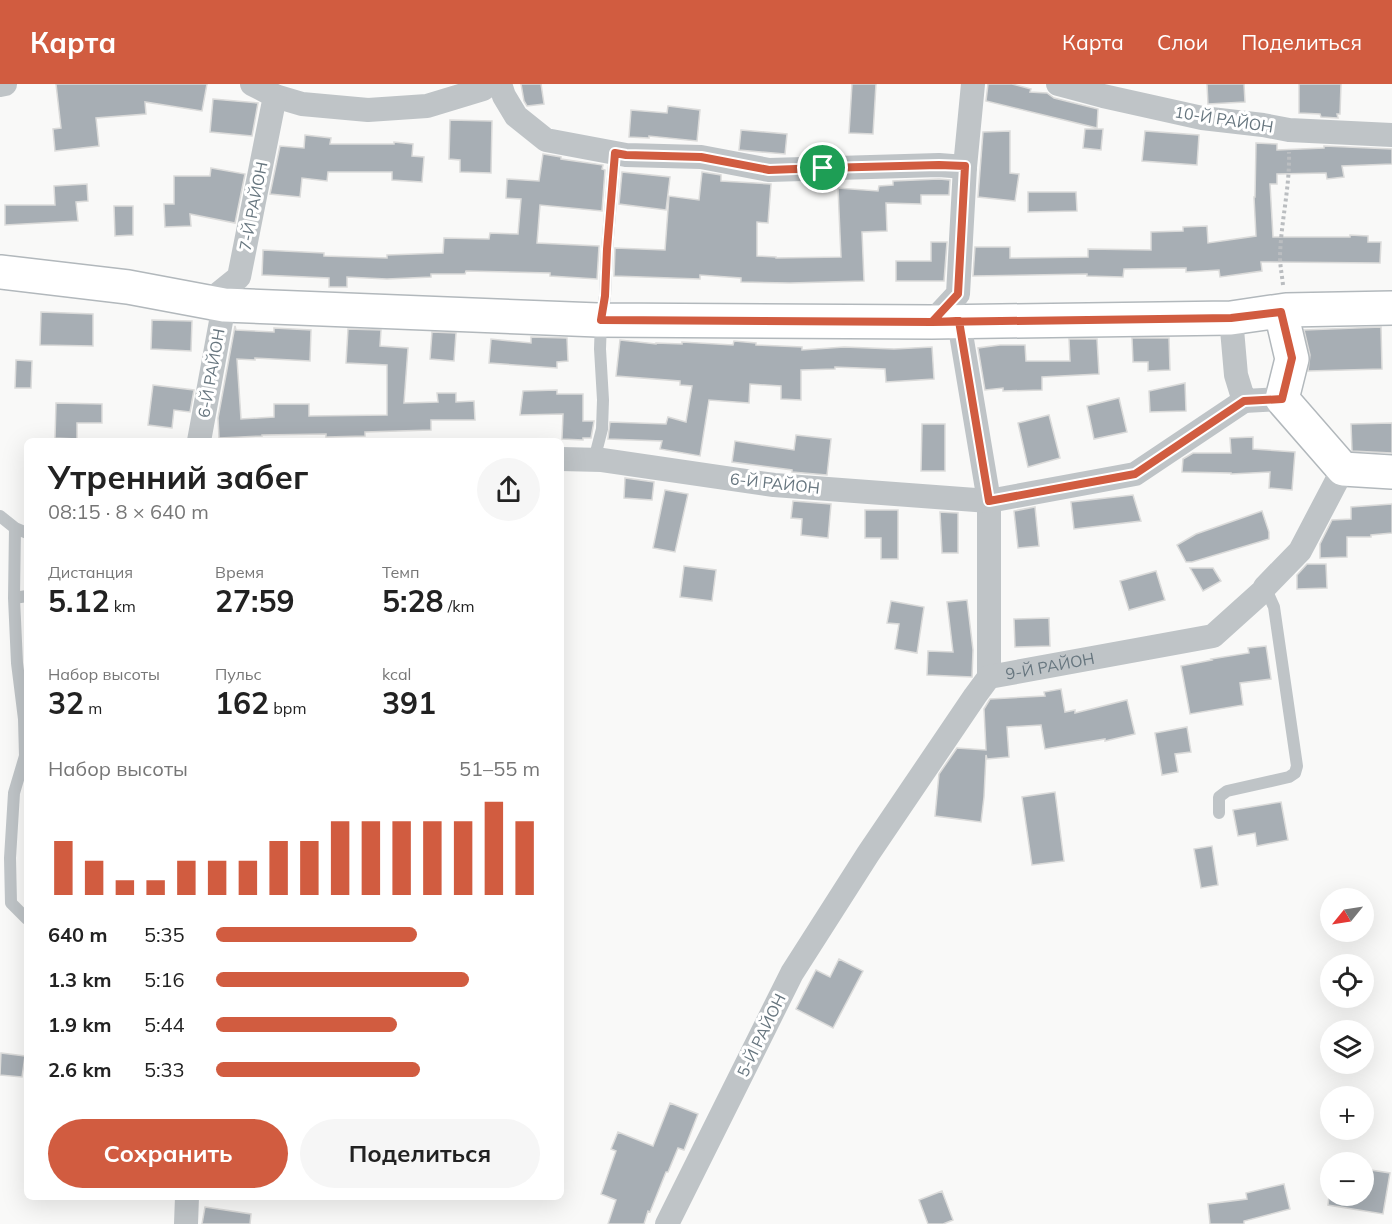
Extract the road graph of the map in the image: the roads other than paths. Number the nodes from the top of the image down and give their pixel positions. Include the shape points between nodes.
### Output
1 (5, 84) edge
2 (252, 84) edge
3 (490, 84) edge
4 (500, 84) edge
5 (973, 84) edge
6 (1058, 84) edge
7 (0, 85) edge
8 (274, 96) junction
9 (1392, 135) edge
10 (615, 153) junction
11 (965, 166) junction
12 (0, 272) edge
13 (216, 303) junction
14 (1392, 308) edge
15 (1283, 311) junction
16 (1231, 318) junction
17 (601, 320) junction
18 (946, 322) junction
19 (1282, 399) junction
20 (1244, 401) junction
21 (199, 438) edge
22 (564, 459) edge
23 (594, 460) junction
24 (1343, 469) junction
25 (1392, 472) edge
26 (989, 501) junction
27 (0, 516) edge
28 (15, 528) junction
29 (24, 532) edge
30 (1265, 587) junction
31 (21, 597) edge
32 (989, 677) junction
33 (24, 719) edge
34 (24, 759) edge
35 (1219, 813) dead end
36 (868, 854) joint
37 (24, 916) edge
38 (187, 1200) edge
39 (186, 1224) edge
40 (667, 1224) edge

1 - 7 street
2 - 8 street
3 - 8 street via 427,106 368,110 302,104
4 - 10 street via 516,116 546,140
5 - 11 street
6 - 9 street, 10-Й РАЙОН via 1202,118 1289,130
8 - 13 street, 7-Й РАЙОН via 239,277
10 - 11 street via 701,157 769,170
10 - 17 lane
11 - 18 street via 958,294
12 - 13 street via 128,287
13 - 17 street
13 - 21 street, 6-Й РАЙОН
14 - 15 street
15 - 16 street
15 - 19 street via 1292,358
16 - 18 street
16 - 20 street via 1236,375
17 - 18 street
17 - 23 lane via 603,429
18 - 26 street
19 - 20 street
19 - 24 street
20 - 26 street, 6-Й РАЙОН via 1135,474
22 - 23 street, 6-Й РАЙОН
23 - 26 street, 6-Й РАЙОН via 774,485
24 - 25 street
24 - 30 street, 9-Й РАЙОН via 1299,551
26 - 32 street
27 - 28 lane
28 - 29 lane
28 - 31 lane
30 - 32 street, 9-Й РАЙОН via 1213,636
30 - 35 lane via 1274,607 1295,773 1227,791 1219,797
31 - 33 lane via 17,663
32 - 36 street, 9-Й РАЙОН
34 - 37 lane via 14,793 10,858 10,903
36 - 40 street, 5-Й РАЙОН via 792,973
38 - 39 street

